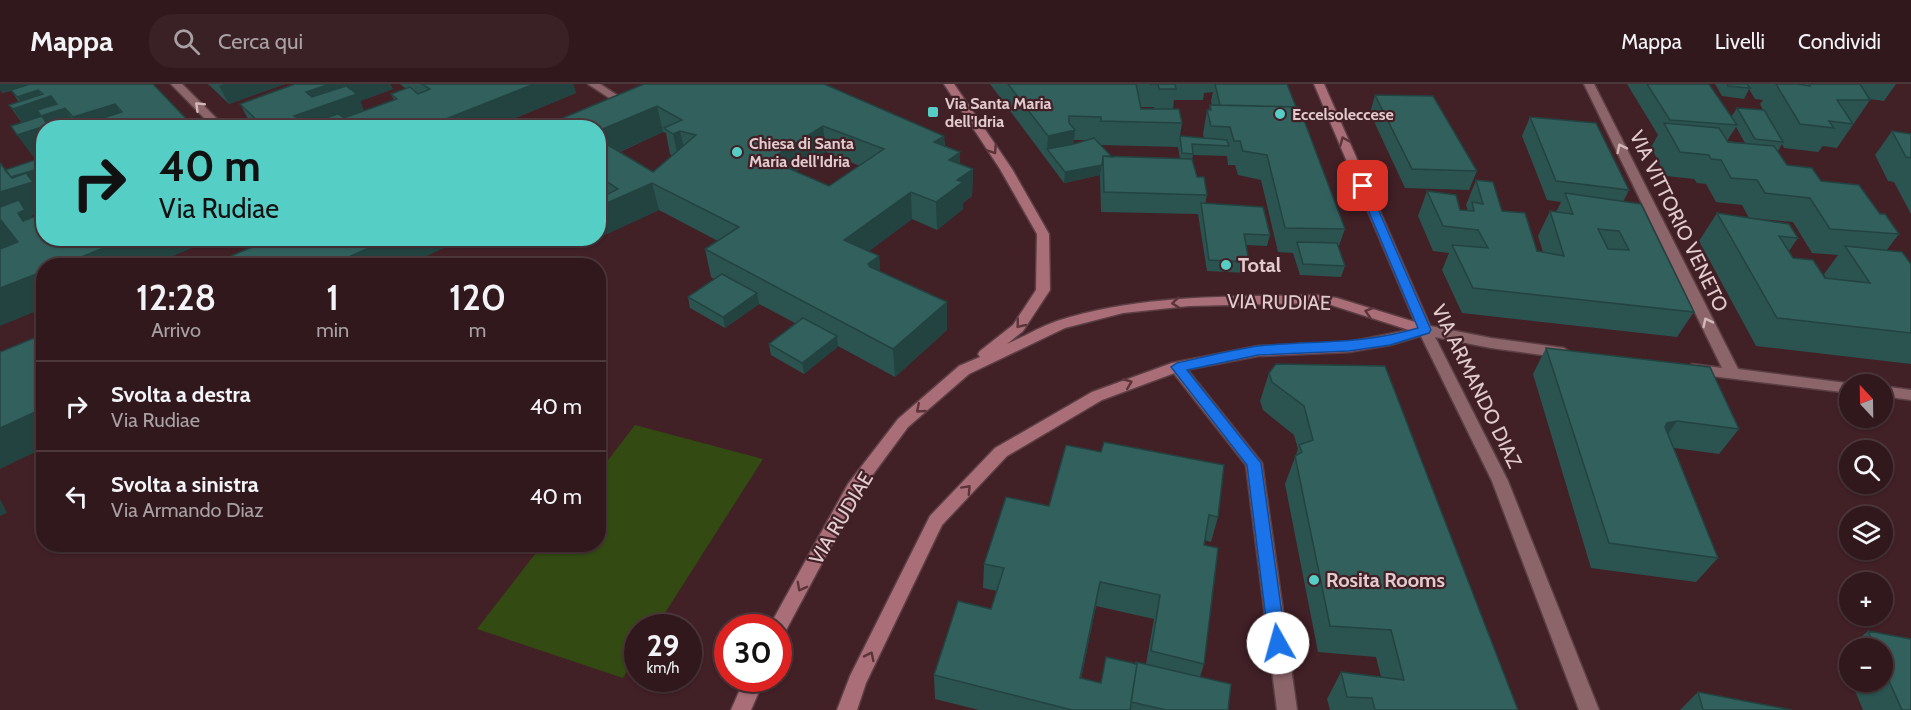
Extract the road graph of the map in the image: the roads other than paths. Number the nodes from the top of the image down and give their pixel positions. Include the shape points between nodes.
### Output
1 (176, 84) edge
2 (593, 84) edge
3 (949, 84) edge
4 (1319, 84) edge
5 (1589, 84) edge
6 (604, 108) edge
7 (213, 120) edge
8 (1425, 330) junction
9 (1583, 355) edge
10 (1177, 367) junction
11 (1675, 367) edge
12 (964, 370) junction
13 (1733, 375) junction
14 (1839, 387) edge
15 (1893, 392) edge
16 (1911, 394) edge
17 (786, 614) edge
18 (749, 692) edge
19 (741, 710) edge
20 (847, 710) edge
21 (1287, 710) edge
22 (1589, 710) edge

7 -> 1 street
2 - 6 street via 626,99
3 -> 12 main road via 1006,169 1043,234 1043,290 1018,328
8 -> 4 main road, VIA ARMANDO DIAZ
13 -> 5 street, VIA VITTORIO VENETO
8 - 9 street
8 - 10 main road via 1380,342 1258,351
8 -> 12 main road, VIA RUDIAE via 1332,301 1189,302 1123,309 1060,325
8 - 22 street, VIA ARMANDO DIAZ via 1500,481
20 -> 10 main road via 857,681 936,521 1001,452 1096,396
10 - 21 street via 1254,463
11 - 13 street
12 -> 17 main road, VIA RUDIAE via 903,423 854,488
13 - 14 street
15 - 16 street
18 - 19 main road

